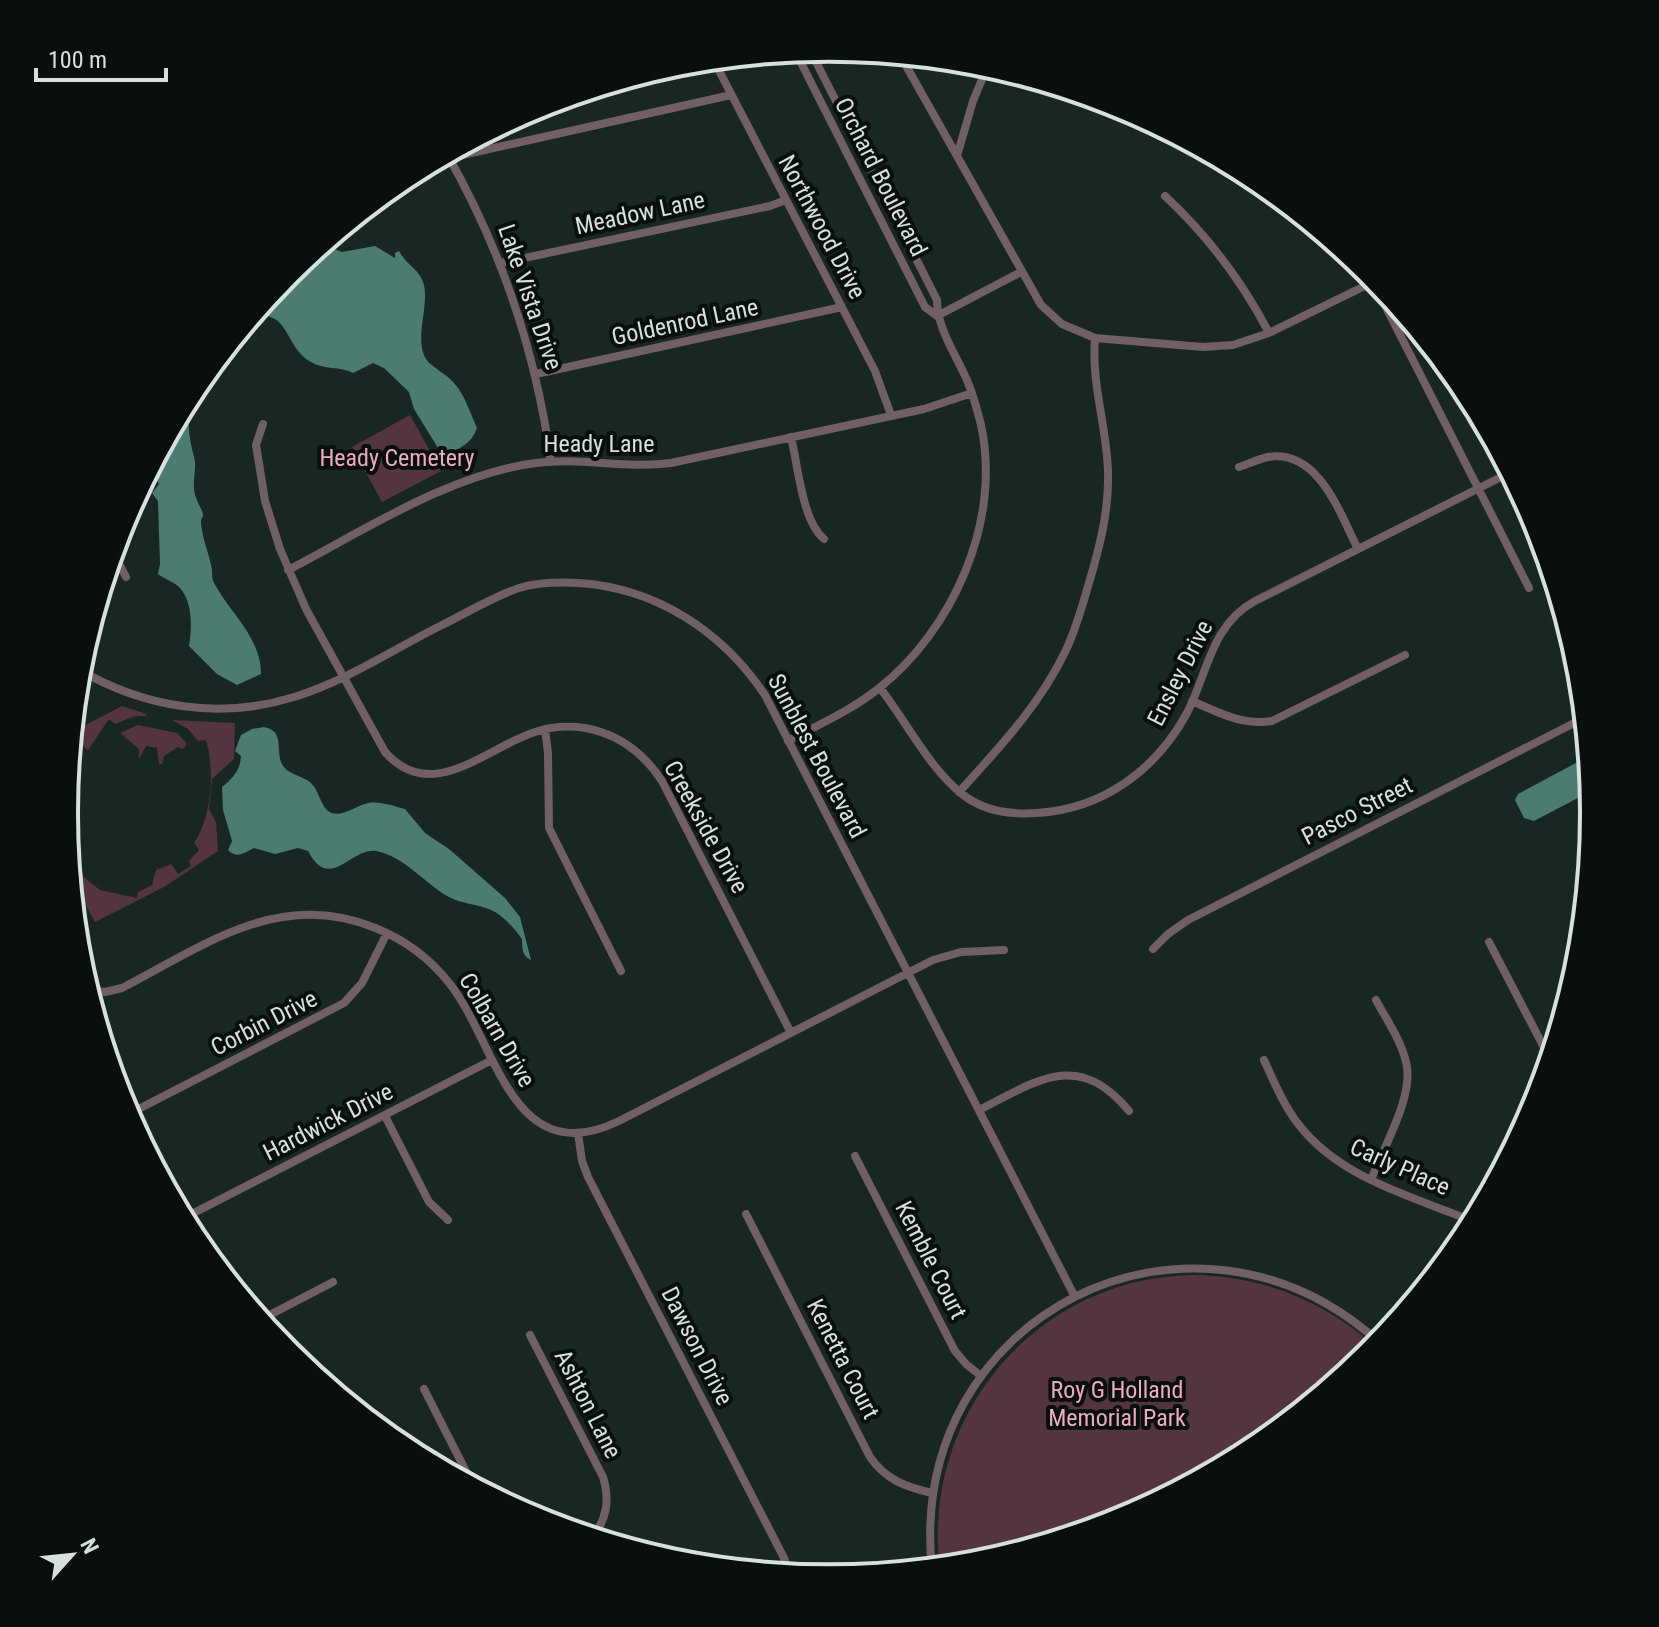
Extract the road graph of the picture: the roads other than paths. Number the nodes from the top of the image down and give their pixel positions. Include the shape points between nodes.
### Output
1 (801, 63) edge
2 (816, 63) edge
3 (906, 66) edge
4 (719, 70) edge
5 (983, 78) edge
6 (731, 95) junction
7 (480, 149) edge
8 (957, 156) junction
9 (452, 164) edge
10 (1165, 196) dead end
11 (786, 200) junction
12 (501, 263) junction
13 (1021, 272) junction
14 (1365, 286) edge
15 (842, 307) junction
16 (1387, 310) edge
17 (937, 316) junction
18 (1269, 333) junction
19 (1095, 338) junction
20 (536, 374) junction
21 (972, 393) junction
22 (891, 415) junction
23 (263, 424) dead end
24 (791, 437) junction
25 (551, 462) junction
26 (1239, 467) dead end
27 (1501, 477) edge
28 (1478, 488) junction
29 (824, 539) dead end
30 (1358, 549) junction
31 (120, 566) edge
32 (288, 570) junction
33 (126, 577) dead end
34 (1529, 588) dead end
35 (1405, 655) dead end
36 (91, 675) edge
37 (344, 675) junction
38 (880, 688) junction
39 (1192, 701) junction
40 (1576, 722) edge
41 (545, 729) junction
42 (788, 741) junction
43 (959, 792) junction
44 (387, 933) junction
45 (1489, 942) dead end
46 (1153, 949) dead end
47 (1004, 950) dead end
48 (621, 971) dead end
49 (908, 972) junction
50 (100, 991) edge
51 (1376, 1000) dead end
52 (791, 1033) junction
53 (1544, 1047) edge
54 (492, 1060) junction
55 (1264, 1060) dead end
56 (139, 1109) edge
57 (979, 1110) junction
58 (1129, 1111) dead end
59 (385, 1116) junction
60 (578, 1133) junction
61 (855, 1156) dead end
62 (1371, 1180) junction
63 (194, 1213) edge
64 (746, 1214) dead end
65 (1463, 1217) edge
66 (448, 1220) dead end
67 (333, 1282) dead end
68 (1075, 1297) junction
69 (270, 1315) edge
70 (530, 1335) dead end
71 (1370, 1335) edge
72 (981, 1376) junction
73 (424, 1389) dead end
74 (465, 1470) edge
75 (932, 1493) junction
76 (597, 1528) edge
77 (931, 1558) edge
78 (786, 1563) edge

1 - 17 street, Orchard Boulevard via 925,307
2 - 17 street, Orchard Boulevard via 937,300
3 - 8 street
4 - 6 street, Northwood Drive
5 - 8 street
6 - 7 street
6 - 11 street, Northwood Drive
8 - 13 street
9 - 12 street, Lake Vista Drive
10 - 18 street via 1221,256
11 - 12 street, Meadow Lane
11 - 15 street, Northwood Drive
12 - 20 street, Lake Vista Drive
13 - 17 street
13 - 19 street via 1051,315
14 - 18 street
15 - 20 street, Goldenrod Lane
15 - 22 street, Northwood Drive
16 - 28 street
17 - 21 street, Orchard Boulevard
18 - 19 street via 1213,347
19 - 43 street via 1108,494 1085,599 1044,689
20 - 25 street, Lake Vista Drive
21 - 22 street, Heady Lane
21 - 38 street, Orchard Boulevard via 985,472 970,558 936,626
22 - 24 street, Heady Lane
23 - 32 street, Creekside Drive via 256,440 258,460
24 - 25 street, Heady Lane via 649,466
24 - 29 street via 809,520
25 - 32 street, Heady Lane via 461,482
26 - 30 street via 1278,457 1310,469
27 - 28 street, Ensley Drive
28 - 30 street, Ensley Drive
28 - 34 street
30 - 39 street, Ensley Drive via 1237,613 1217,638
31 - 33 street
32 - 37 street, Creekside Drive
35 - 39 street via 1272,721 1243,721
36 - 37 street, Sunblest Boulevard via 130,694 207,709 276,702
37 - 41 street, Creekside Drive via 385,752 413,772 450,772
37 - 42 street, Sunblest Boulevard via 518,589 551,582 601,585 666,606 713,635 756,681
38 - 42 street, Orchard Boulevard
38 - 43 street, Ensley Drive
39 - 43 street, Ensley Drive via 1170,740 1145,767 1081,806 1013,813 983,807
40 - 46 street, Pasco Street via 1188,920
41 - 48 street via 549,828
41 - 52 street, Creekside Drive via 573,727 609,734 654,769
42 - 49 street, Sunblest Boulevard
44 - 50 street, Colbarn Drive via 330,916 273,918 237,929 122,988
44 - 54 street, Colbarn Drive via 424,956 451,985
44 - 56 street, Corbin Drive via 362,983 344,1003
45 - 53 street
47 - 49 street via 954,954
49 - 52 street
49 - 57 street, Sunblest Boulevard
51 - 62 street via 1404,1053 1408,1077 1406,1095
52 - 60 street via 619,1121
54 - 59 street, Hardwick Drive
54 - 60 street, Colbarn Drive via 529,1116
55 - 62 street, Carly Place via 1305,1133 1330,1157
57 - 58 street via 1044,1077 1075,1074 1104,1085
57 - 68 street, Sunblest Boulevard
59 - 63 street, Hardwick Drive
59 - 66 street via 429,1202
60 - 78 street, Dawson Drive via 588,1177
61 - 72 street, Kemble Court via 955,1351
62 - 65 street, Carly Place
64 - 75 street, Kenetta Court via 874,1463 902,1485
67 - 69 street
68 - 71 street via 1113,1280 1161,1270 1238,1272 1273,1279 1320,1299
68 - 72 street via 1023,1331
70 - 76 street, Ashton Lane via 603,1477 607,1499
72 - 75 street via 948,1437
73 - 74 street
75 - 77 street

